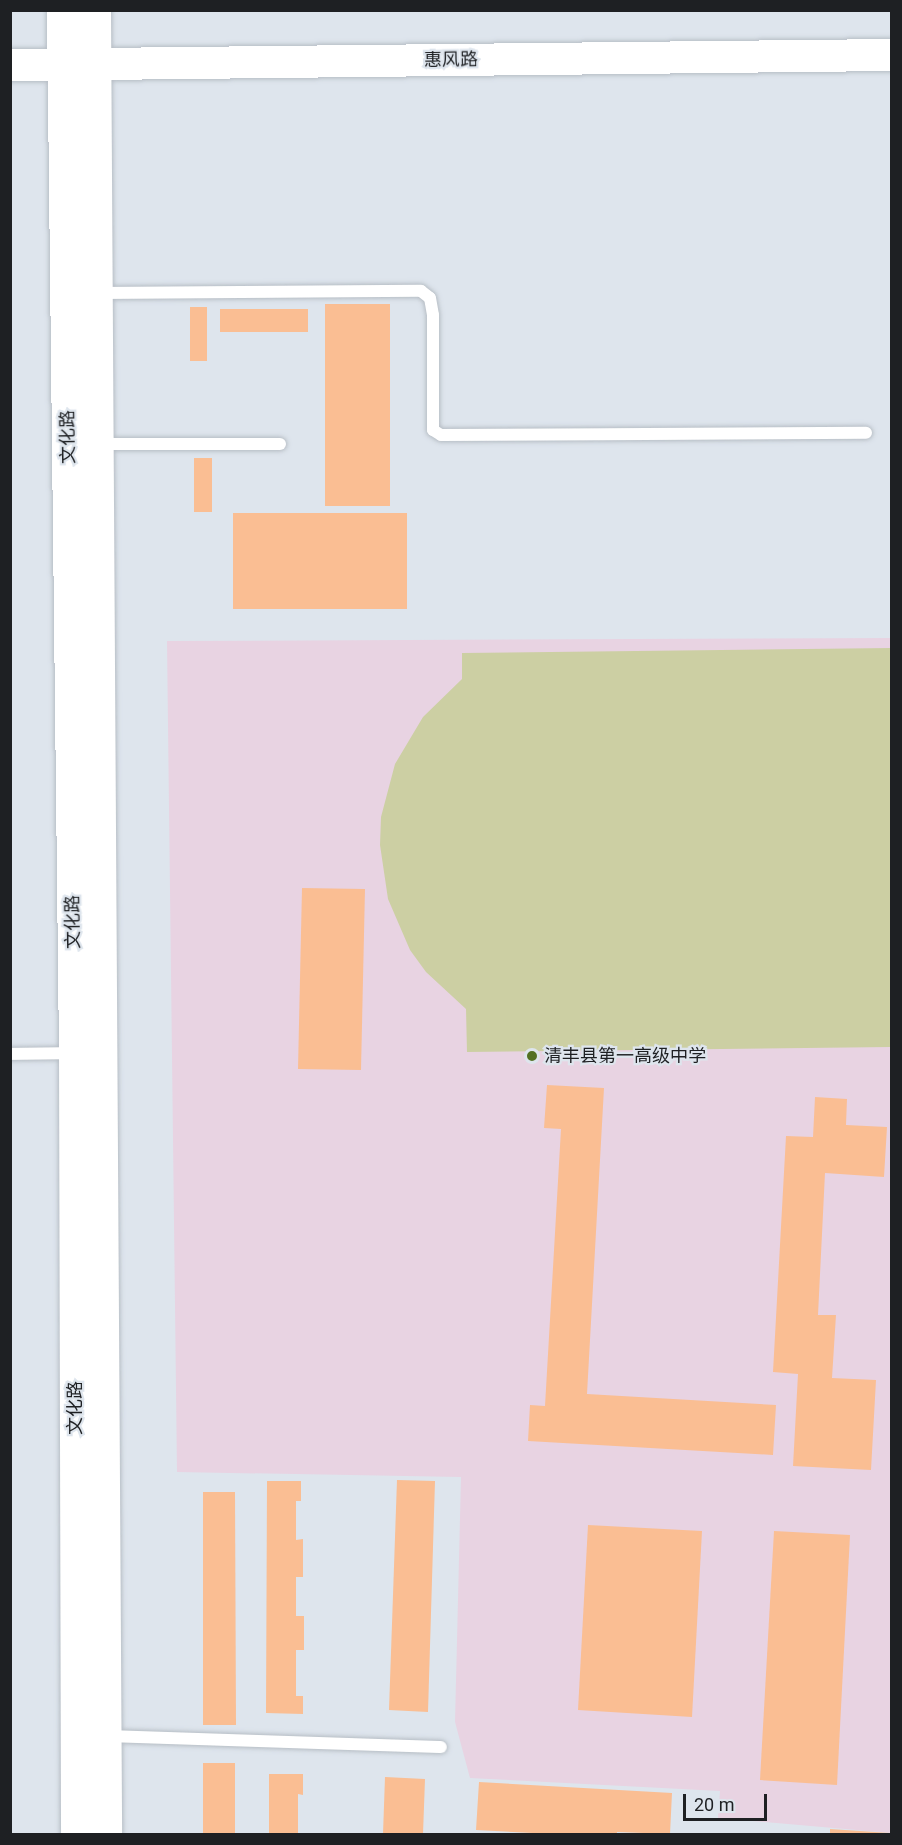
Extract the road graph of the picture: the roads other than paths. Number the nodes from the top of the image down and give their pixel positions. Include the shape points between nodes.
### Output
1 (63, 10) edge
2 (94, 10) edge
3 (891, 55) edge
4 (79, 64) junction
5 (10, 65) edge
6 (96, 293) junction
7 (866, 433) dead end
8 (97, 444) junction
9 (280, 444) dead end
10 (75, 1053) junction
11 (10, 1054) edge
12 (105, 1736) junction
13 (441, 1747) dead end
14 (77, 1834) edge
15 (105, 1834) edge

1 - 4 main road, 文化路
2 - 4 main road, 文化路
3 - 4 street, 惠风路
4 - 5 street, 惠风路
4 - 6 main road, 文化路
4 - 10 main road, 文化路
6 - 7 lane via 421,291 430,298 433,315 433,430 441,435
6 - 8 main road, 文化路
8 - 9 lane
8 - 12 main road, 文化路
10 - 11 lane
10 - 14 main road, 文化路
12 - 13 lane
12 - 15 main road, 文化路

